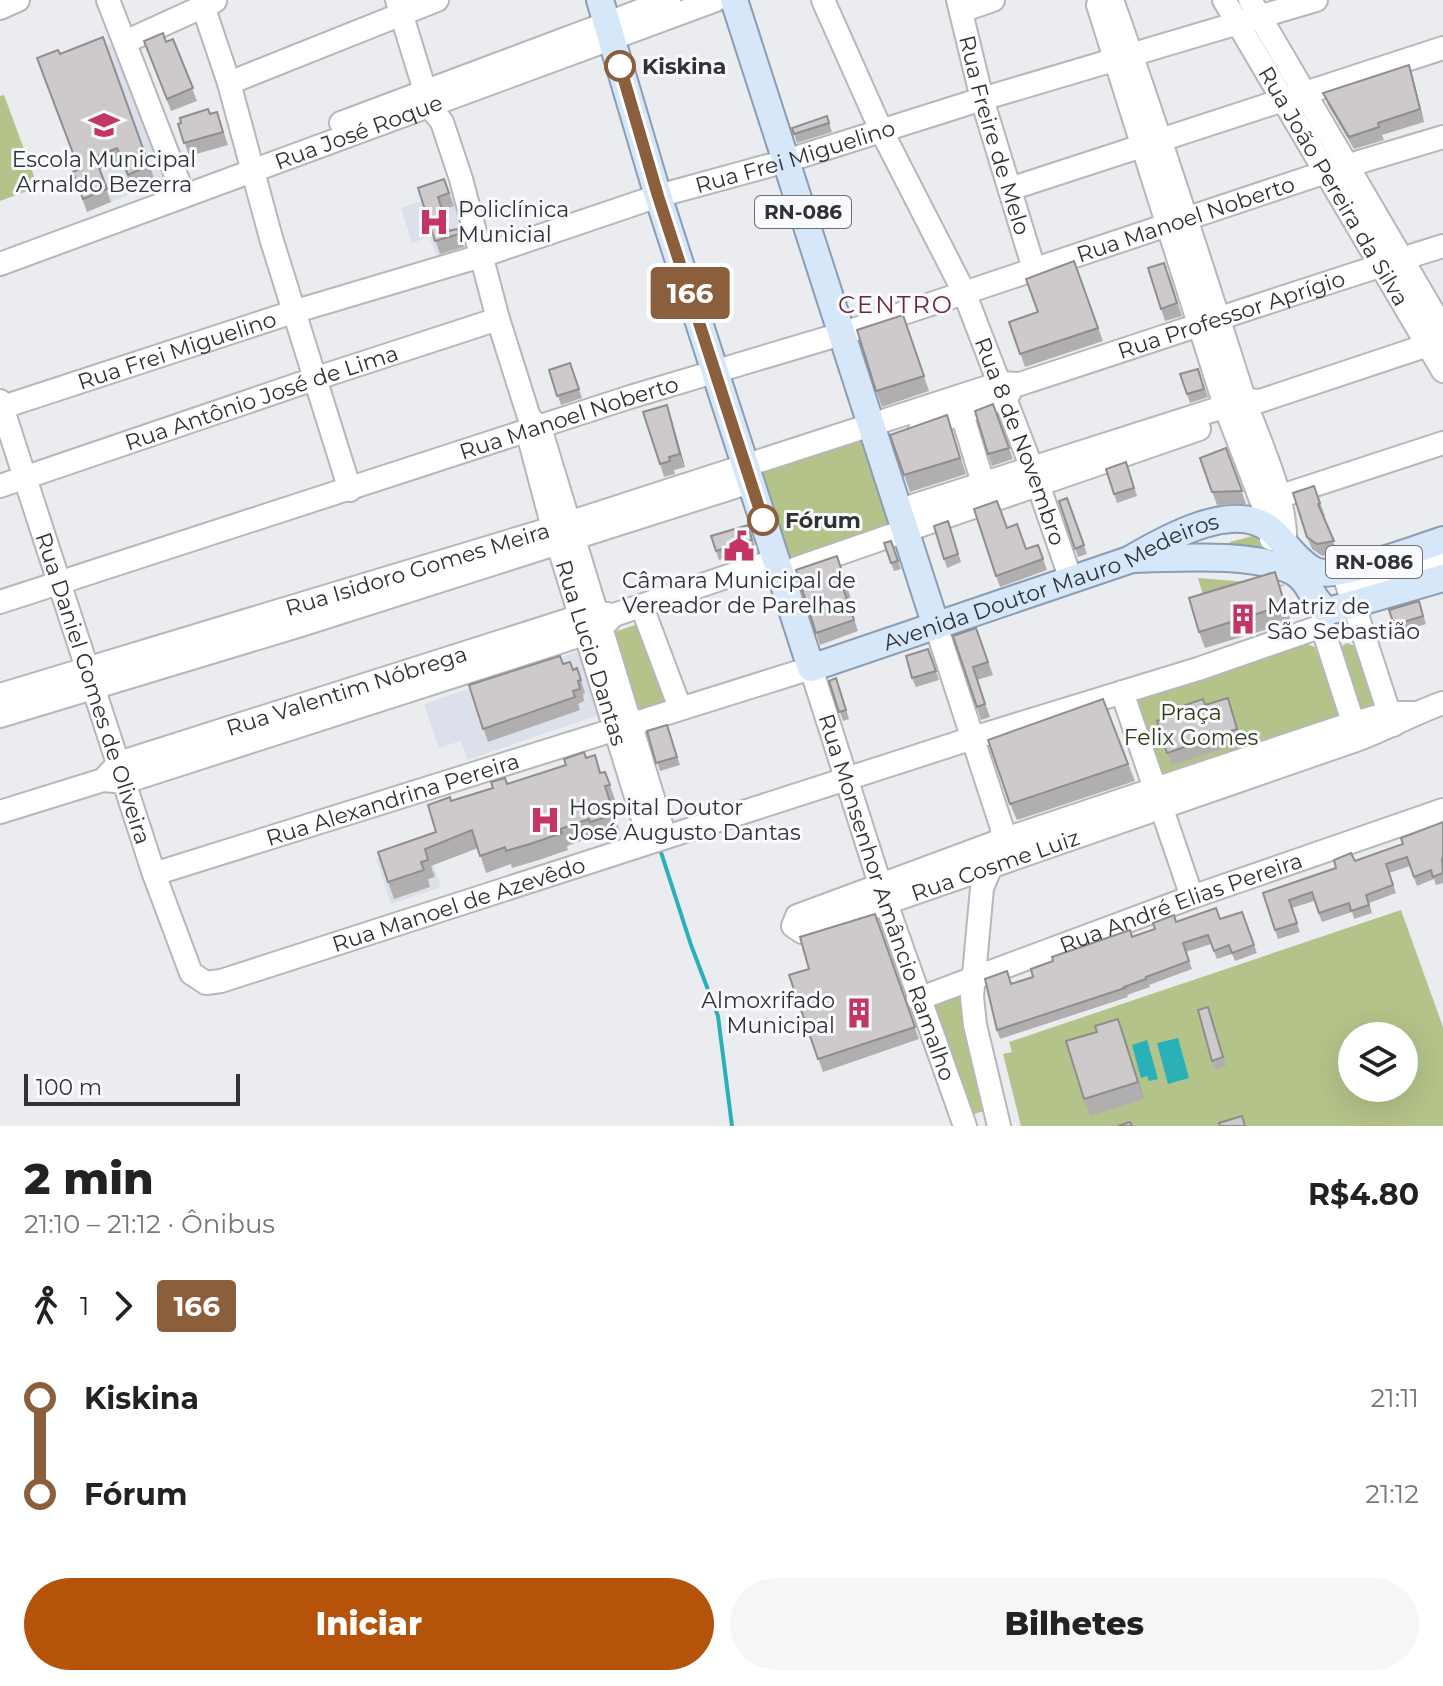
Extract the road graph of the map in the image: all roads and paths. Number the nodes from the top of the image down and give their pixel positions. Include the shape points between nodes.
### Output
1 (18, 0) edge
2 (108, 0) edge
3 (437, 0) edge
4 (669, 0) edge
5 (716, 0) edge
6 (734, 0) edge
7 (823, 0) edge
8 (993, 0) edge
9 (1097, 0) edge
10 (1112, 0) edge
11 (1224, 0) edge
12 (1316, 0) edge
13 (207, 2) edge
14 (406, 5) edge
15 (959, 5) edge
16 (0, 8) edge
17 (1255, 9) edge
18 (607, 21) edge
19 (1238, 24) junction
20 (125, 42) junction
21 (1443, 48) edge
22 (1124, 58) junction
23 (229, 83) junction
24 (1293, 95) junction
25 (982, 99) junction
26 (436, 102) junction
27 (881, 130) junction
28 (1443, 137) edge
29 (1152, 142) junction
30 (786, 161) junction
31 (252, 165) junction
32 (1336, 169) junction
33 (1010, 189) junction
34 (182, 190) junction
35 (658, 196) junction
36 (1177, 222) junction
37 (1443, 246) edge
38 (0, 250) edge
39 (481, 256) junction
40 (1403, 258) junction
41 (0, 264) edge
42 (1380, 264) junction
43 (1034, 269) junction
44 (964, 292) junction
45 (293, 312) junction
46 (498, 319) junction
47 (1210, 323) junction
48 (841, 334) junction
49 (1438, 338) edge
50 (1443, 371) edge
51 (716, 373) junction
52 (314, 379) junction
53 (1008, 388) junction
54 (1, 405) edge
55 (1242, 408) junction
56 (962, 414) junction
57 (532, 426) junction
58 (874, 434) junction
59 (1443, 443) edge
60 (747, 475) junction
61 (1035, 476) junction
62 (25, 477) junction
63 (983, 483) junction
64 (0, 486) edge
65 (350, 490) junction
66 (1271, 499) junction
67 (902, 524) junction
68 (562, 532) junction
69 (1443, 540) edge
70 (1277, 552) junction
71 (1443, 554) edge
72 (1129, 560) junction
73 (778, 567) junction
74 (1443, 569) edge
75 (1443, 578) edge
76 (1071, 580) junction
77 (60, 584) junction
78 (1324, 594) junction
79 (0, 602) edge
80 (1352, 606) junction
81 (642, 607) junction
82 (595, 621) junction
83 (936, 626) junction
84 (811, 668) junction
85 (91, 680) junction
86 (1122, 692) junction
87 (0, 695) edge
88 (1443, 703) edge
89 (680, 708) junction
90 (0, 716) edge
91 (1391, 719) junction
92 (623, 727) junction
93 (1356, 731) junction
94 (973, 738) junction
95 (116, 775) junction
96 (847, 780) junction
97 (1160, 797) junction
98 (1443, 810) edge
99 (0, 812) edge
100 (657, 840) junction
101 (1002, 840) junction
102 (990, 866) junction
103 (154, 874) junction
104 (883, 894) junction
105 (1192, 897) junction
106 (191, 973) joint
107 (975, 976) junction
108 (918, 999) junction
109 (965, 1126) edge
110 (999, 1126) edge

1 - 16 street
2 - 20 street
3 - 14 street
4 - 18 street, Rua José Roque
5 - 18 street, Rua José Roque
6 - 30 main road, RN-086
7 - 27 street, Rua 8 de Novembro
8 - 15 street
9 - 22 street
10 - 22 street
11 - 19 street, Rua João Pereira da Silva
12 - 17 street, Rua Frei Miguelino
13 - 20 street
13 - 23 street
14 - 23 street
14 - 26 street, Rua Lucio Dantas
15 - 25 street, Rua Freire de Melo
17 - 19 street, Rua Frei Miguelino
17 - 24 street, Rua João Pereira da Silva
18 - 26 street, Rua José Roque
18 - 35 main road
19 - 22 street, Rua Frei Miguelino
19 - 24 street, Rua João Pereira da Silva
20 - 34 street
21 - 24 street
22 - 25 street, Rua Frei Miguelino
22 - 29 street
23 - 31 street
24 - 29 street
24 - 32 street, Rua João Pereira da Silva
25 - 27 street, Rua Frei Miguelino
25 - 33 street, Rua Freire de Melo
26 - 31 street, Rua José Roque
26 - 39 street, Rua Lucio Dantas
27 - 30 street, Rua Frei Miguelino
27 - 44 street, Rua 8 de Novembro
28 - 32 street, Rua Manoel Noberto
29 - 33 street
29 - 36 street
30 - 35 street, Rua Frei Miguelino
30 - 48 main road, RN-086
31 - 34 street, Rua José Roque
31 - 45 street
32 - 36 street, Rua Manoel Noberto
32 - 40 street, Rua João Pereira da Silva
32 - 42 street, Rua João Pereira da Silva
33 - 43 street, Rua Freire de Melo
34 - 38 street, Rua José Roque
34 - 41 street, Rua José Roque
35 - 39 street, Rua Frei Miguelino
35 - 51 main road
36 - 43 street, Rua Manoel Noberto
36 - 47 street
37 - 40 street, Rua Professor Aprígio
39 - 45 street, Rua Frei Miguelino
39 - 46 street, Rua Lucio Dantas
40 - 42 street, Rua Professor Aprígio
40 - 49 street, Rua João Pereira da Silva
42 - 47 street, Rua Professor Aprígio
42 - 49 street, Rua João Pereira da Silva
43 - 44 street, Rua Manoel Noberto
44 - 48 street, Rua Manoel Noberto
44 - 53 street, Rua 8 de Novembro
45 - 52 street
45 - 54 street, Rua Frei Miguelino
46 - 52 street, Rua Antônio José de Lima
46 - 57 street, Rua Lucio Dantas
47 - 53 street, Rua Professor Aprígio
47 - 55 street
48 - 51 street, Rua Manoel Noberto
48 - 58 main road, RN-086
49 - 50 street, Rua João Pereira da Silva
49 - 55 street
51 - 57 street, Rua Manoel Noberto
51 - 60 main road
52 - 62 street, Rua Antônio José de Lima
52 - 65 street
53 - 56 street, Rua Professor Aprígio
53 - 58 street, Rua Professor Aprígio
53 - 61 street, Rua 8 de Novembro
54 - 62 street, Rua Daniel Gomes de Oliveira
55 - 61 street
55 - 66 street
56 - 58 street, Rua Professor Aprígio
56 - 63 street
57 - 65 street, Rua Manoel Noberto
57 - 68 street, Rua Lucio Dantas
58 - 60 street, Rua Isidoro Gomes Meira
58 - 67 main road, RN-086
59 - 66 street
60 - 68 street, Rua Isidoro Gomes Meira
60 - 73 main road
61 - 63 street
61 - 67 street
61 - 76 street, Rua 8 de Novembro
62 - 64 street, Rua Antônio José de Lima
62 - 77 street, Rua Daniel Gomes de Oliveira
63 - 67 street
65 - 77 street, Rua Manoel Noberto
66 - 70 street
67 - 73 street, Rua Valentim Nóbrega
67 - 83 main road, RN-086
68 - 82 street, Rua Lucio Dantas
68 - 85 street, Rua Isidoro Gomes Meira
69 - 78 main road, RN-086
70 - 72 main road, RN-086
70 - 72 main road, Avenida Doutor Mauro Medeiros / RN-086 via 1250,521 1230,520 1167,538
70 - 78 main road, RN-086 via 1311,569
71 - 74 street via 1369,579 1364,587 1373,592
72 - 76 main road, Avenida Doutor Mauro Medeiros / RN-086
73 - 81 street, Rua Valentim Nóbrega
73 - 84 main road
75 - 80 main road, RN-086
76 - 83 main road, Avenida Doutor Mauro Medeiros / RN-086
77 - 79 street, Rua Manoel Noberto
77 - 85 street, Rua Daniel Gomes de Oliveira
78 - 80 main road, RN-086
78 - 80 street
78 - 86 street, Rua Manoel de Azevêdo
78 - 93 street
80 - 91 street
81 - 82 street, Rua Valentim Nóbrega
81 - 89 street
82 - 92 street, Rua Lucio Dantas
82 - 95 street, Rua Valentim Nóbrega
83 - 84 main road, Avenida Doutor Mauro Medeiros / RN-086
83 - 94 street
84 - 89 street, Rua Alexandrina Pereira
84 - 96 street, Rua Monsenhor Amâncio Ramalho
85 - 87 street
85 - 90 street
85 - 95 street, Rua Daniel Gomes de Oliveira
86 - 94 street, Rua Manoel de Azevêdo
86 - 97 street
88 - 91 street, Rua Cosme Luiz
89 - 92 street, Rua Alexandrina Pereira
91 - 93 street, Rua Cosme Luiz
92 - 100 street, Rua Lucio Dantas
92 - 103 street, Rua Alexandrina Pereira
93 - 97 street, Rua Cosme Luiz
94 - 96 street, Rua Manoel de Azevêdo
94 - 101 street via 999,814
95 - 99 street, Rua Valentim Nóbrega
95 - 103 street, Rua Daniel Gomes de Oliveira
96 - 100 street, Rua Manoel de Azevêdo
96 - 104 street, Rua Monsenhor Amâncio Ramalho
97 - 101 street, Rua Cosme Luiz
97 - 102 street, Rua Cosme Luiz
97 - 105 street
98 - 105 street, Rua André Elias Pereira
100 - 106 street, Rua Manoel de Azevêdo via 221,981 206,983
101 - 102 street, Rua Monsenhor Amâncio Ramalho
101 - 104 street, Rua Cosme Luiz
102 - 104 street, Rua Cosme Luiz
102 - 107 street, Rua Monsenhor Amâncio Ramalho via 982,888
103 - 106 street, Rua Daniel Gomes de Oliveira
104 - 108 street, Rua Monsenhor Amâncio Ramalho
105 - 107 street, Rua André Elias Pereira
107 - 108 street, Rua André Elias Pereira
107 - 110 street, Rua Monsenhor Amâncio Ramalho via 972,1010
108 - 109 street, Rua Monsenhor Amâncio Ramalho

